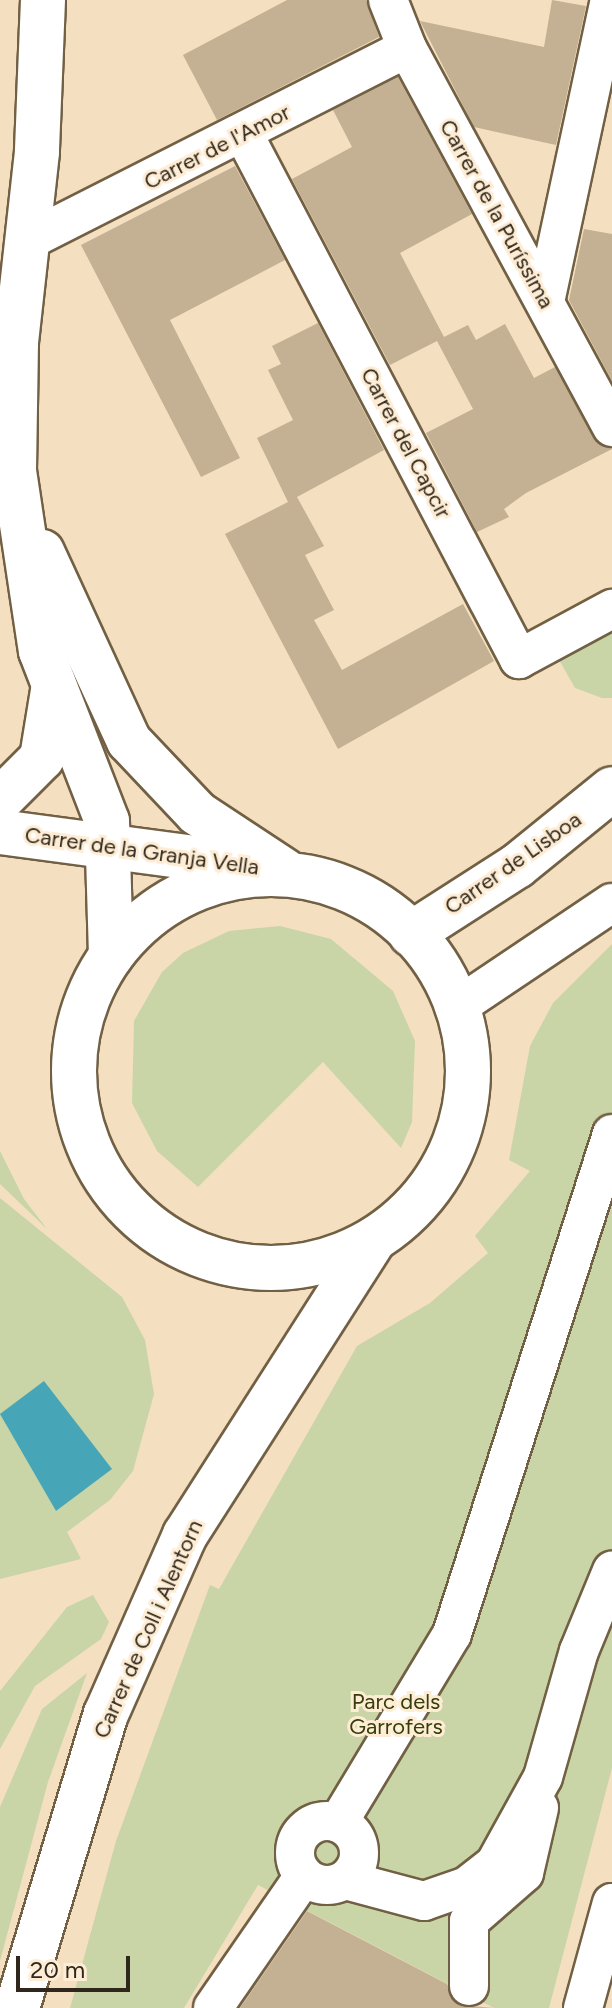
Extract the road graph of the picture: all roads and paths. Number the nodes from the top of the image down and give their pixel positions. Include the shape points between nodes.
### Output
1 (43, 0) edge
2 (388, 0) edge
3 (610, 0) edge
4 (407, 48) junction
5 (244, 135) junction
6 (25, 242) junction
7 (545, 302) junction
8 (612, 427) edge
9 (18, 496) junction
10 (612, 609) edge
11 (53, 685) junction
12 (612, 789) edge
13 (0, 800) edge
14 (0, 832) edge
15 (108, 844) junction
16 (285, 871) junction
17 (612, 903) edge
18 (411, 934) junction
19 (111, 956) junction
20 (460, 1005) junction
21 (612, 1134) edge
22 (373, 1241) junction
23 (612, 1571) edge
24 (534, 1797) junction
25 (338, 1823) junction
26 (304, 1876) junction
27 (345, 1880) junction
28 (612, 1903) edge
29 (469, 1986) dead end
30 (17, 2008) edge
31 (213, 2008) edge
32 (583, 2008) edge

1 - 6 street
2 - 4 street, Carrer de la Puríssima
3 - 7 street
4 - 5 street, Carrer de l'Amor
4 - 7 street, Carrer de la Puríssima
5 - 6 street, Carrer de l'Amor
5 - 10 street, Carrer del Capcir via 519,659
6 - 9 street via 16,343
7 - 8 street, Carrer de la Puríssima
9 - 11 street
9 - 16 street via 129,741 197,813
11 - 13 street via 42,758
11 - 15 street via 107,821
12 - 18 street, Carrer de Lisboa via 517,866
14 - 15 street, Carrer de la Granja Vella
15 - 16 street, Carrer de la Granja Vella
15 - 19 street
16 - 18 street via 349,890
16 - 19 street via 188,893
17 - 20 street
18 - 20 street
19 - 22 street via 78,1028 73,1085 86,1142 117,1195 177,1243 251,1267 317,1261
20 - 22 street via 467,1087 453,1143 425,1191
21 - 25 street via 452,1634
22 - 30 street, Carrer de Coll i Alentorn via 185,1535 106,1714
23 - 24 street
24 - 27 street via 495,1864 447,1896 395,1897
24 - 29 street via 540,1810 524,1873 469,1921
25 - 26 street via 321,1821 299,1835 295,1861
25 - 27 street via 358,1844 358,1864
26 - 27 street via 328,1886
26 - 31 street
28 - 32 street

